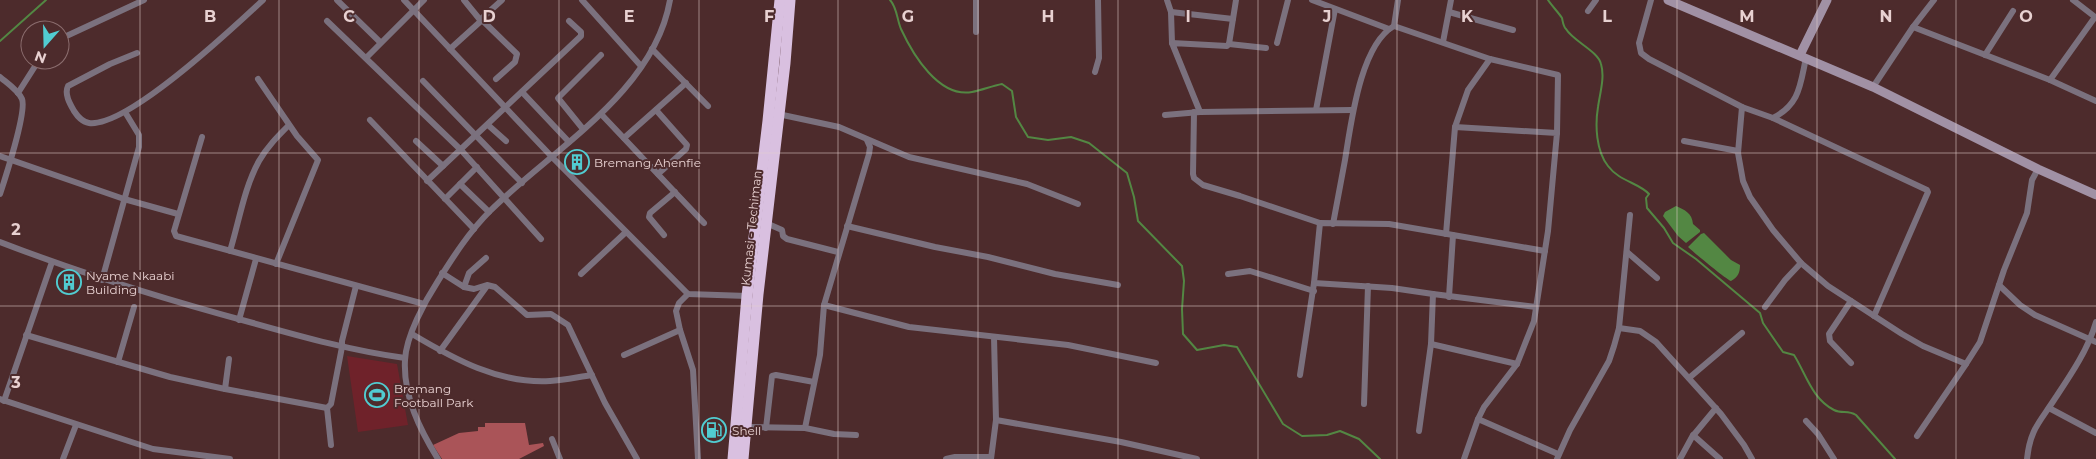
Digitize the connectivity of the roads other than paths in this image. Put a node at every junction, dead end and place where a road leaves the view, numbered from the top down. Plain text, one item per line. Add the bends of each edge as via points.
1 (144, 0) edge
2 (263, 0) edge
3 (336, 0) edge
4 (404, 0) edge
5 (424, 0) edge
6 (464, 0) edge
7 (502, 0) edge
8 (582, 0) edge
9 (670, 0) edge
10 (780, 0) edge
11 (790, 0) edge
12 (976, 0) edge
13 (1098, 0) edge
14 (1167, 0) edge
15 (1236, 0) edge
16 (1288, 0) edge
17 (1312, 0) edge
18 (1398, 0) edge
19 (1451, 0) edge
20 (1596, 0) edge
21 (1652, 0) edge
22 (1668, 0) edge
23 (1827, 0) edge
24 (1934, 0) edge
25 (2073, 0) edge
26 (1335, 9) junction
27 (414, 10) junction
28 (1588, 11) dead end
29 (2013, 11) dead end
30 (1171, 12) junction
31 (1449, 12) junction
32 (2096, 17) edge
33 (481, 19) junction
34 (1233, 19) junction
35 (327, 21) dead end
36 (568, 21) dead end
37 (1391, 27) junction
38 (1913, 27) junction
39 (1513, 30) dead end
40 (976, 32) dead end
41 (70, 34) edge
42 (380, 42) junction
43 (1443, 42) junction
44 (1172, 43) junction
45 (1277, 43) dead end
46 (1229, 44) junction
47 (1266, 48) dead end
48 (450, 49) junction
49 (652, 49) junction
50 (137, 53) dead end
51 (1985, 55) junction
52 (601, 56) dead end
53 (1803, 56) junction
54 (366, 58) junction
55 (1490, 58) junction
56 (641, 66) junction
57 (33, 70) edge
58 (1095, 72) dead end
59 (0, 77) edge
60 (258, 79) dead end
61 (496, 79) dead end
62 (2050, 80) junction
63 (423, 81) dead end
64 (686, 83) junction
65 (1873, 88) junction
66 (522, 92) junction
67 (18, 93) junction
68 (2096, 101) edge
69 (708, 106) dead end
70 (1742, 106) junction
71 (506, 108) junction
72 (656, 110) junction
73 (1316, 110) junction
74 (1352, 110) junction
75 (125, 112) junction
76 (1197, 112) junction
77 (601, 114) junction
78 (778, 114) junction
79 (1165, 115) dead end
80 (1773, 118) junction
81 (370, 120) dead end
82 (289, 125) junction
83 (488, 125) junction
84 (1454, 127) junction
85 (583, 129) junction
86 (1557, 133) junction
87 (202, 136) dead end
88 (476, 136) junction
89 (624, 138) junction
90 (867, 140) junction
91 (416, 141) dead end
92 (506, 141) dead end
93 (1684, 141) dead end
94 (569, 142) junction
95 (461, 150) junction
96 (1738, 151) junction
97 (0, 156) edge
98 (552, 157) junction
99 (11, 160) junction
100 (443, 166) junction
101 (477, 168) junction
102 (2038, 169) junction
103 (658, 174) junction
104 (427, 180) junction
105 (522, 183) junction
106 (460, 184) junction
107 (675, 192) junction
108 (0, 194) edge
109 (2096, 195) edge
110 (504, 197) junction
111 (124, 199) junction
112 (445, 199) junction
113 (1078, 204) dead end
114 (488, 212) junction
115 (178, 214) junction
116 (1630, 215) dead end
117 (704, 223) dead end
118 (766, 223) junction
119 (1320, 223) junction
120 (1333, 224) junction
121 (847, 226) junction
122 (474, 229) junction
123 (626, 232) junction
124 (664, 235) dead end
125 (1449, 235) junction
126 (541, 239) dead end
127 (0, 242) edge
128 (230, 251) junction
129 (1544, 251) junction
130 (838, 252) junction
131 (1627, 252) junction
132 (256, 258) junction
133 (486, 258) dead end
134 (52, 262) junction
135 (276, 264) junction
136 (1801, 264) junction
137 (442, 274) junction
138 (581, 274) dead end
139 (1228, 274) dead end
140 (1657, 278) dead end
141 (102, 280) junction
142 (1314, 283) junction
143 (488, 285) junction
144 (1118, 285) dead end
145 (1999, 285) junction
146 (356, 286) junction
147 (1368, 286) junction
148 (464, 287) junction
149 (1314, 292) junction
150 (688, 294) junction
151 (1433, 294) junction
152 (747, 296) junction
153 (1449, 297) junction
154 (1851, 301) junction
155 (424, 304) junction
156 (824, 305) junction
157 (134, 307) dead end
158 (1536, 307) junction
159 (1765, 307) dead end
160 (1874, 316) junction
161 (239, 320) junction
162 (2096, 322) edge
163 (1619, 328) junction
164 (680, 330) junction
165 (1742, 333) dead end
166 (412, 334) junction
167 (26, 335) junction
168 (994, 337) junction
169 (2093, 340) edge
170 (1431, 344) junction
171 (342, 347) junction
172 (440, 351) junction
173 (624, 355) dead end
174 (404, 358) junction
175 (229, 359) dead end
176 (118, 362) junction
177 (1156, 363) dead end
178 (1851, 363) dead end
179 (1517, 364) junction
180 (1966, 364) junction
181 (592, 375) junction
182 (1300, 376) dead end
183 (1689, 378) junction
184 (814, 382) junction
185 (225, 389) junction
186 (2, 400) edge
187 (1364, 404) dead end
188 (327, 408) junction
189 (1716, 408) junction
190 (2049, 408) junction
191 (1478, 419) junction
192 (996, 420) junction
193 (1806, 421) dead end
194 (76, 425) junction
195 (745, 427) junction
196 (766, 428) junction
197 (805, 428) junction
198 (1419, 430) dead end
199 (2096, 434) edge
200 (856, 435) dead end
201 (1693, 435) junction
202 (1917, 436) dead end
203 (552, 439) dead end
204 (331, 445) dead end
205 (186, 457) edge
206 (1558, 457) edge
207 (991, 458) edge
208 (64, 459) edge
209 (230, 459) edge
210 (438, 459) edge
211 (560, 459) edge
212 (637, 459) edge
213 (698, 459) edge
214 (733, 459) edge
215 (743, 459) edge
216 (946, 459) edge
217 (1197, 459) edge
218 (1464, 459) edge
219 (1680, 459) edge
220 (1720, 459) edge
221 (1752, 459) edge
222 (1834, 459) edge
223 (2027, 459) edge

1 - 41 street
2 - 75 street via 194,62
3 - 42 street
4 - 27 street
5 - 27 street
6 - 33 street
7 - 33 street
8 - 56 street
9 - 49 street
10 - 152 highway
11 - 78 highway, Kumasi - Techiman
12 - 40 street
13 - 58 street via 1099,58
14 - 30 street
15 - 34 street
16 - 45 street
17 - 26 street
18 - 37 street
19 - 31 street
20 - 28 street
21 - 70 street via 1639,43 1641,53
22 - 53 street
23 - 53 street
24 - 38 street
25 - 32 street
26 - 37 street
26 - 73 street
27 - 42 street
27 - 48 street
29 - 51 street
30 - 34 street
30 - 44 street
31 - 39 street
31 - 43 street
32 - 62 street
33 - 48 street
33 - 61 street via 517,54 517,59
34 - 46 street
35 - 54 street
36 - 66 street via 581,32 581,36
37 - 43 street
37 - 74 street via 1379,40 1367,63
38 - 51 street
38 - 65 street
42 - 54 street
43 - 55 street
44 - 46 street
44 - 76 street
46 - 47 street
48 - 71 street
49 - 56 street
49 - 64 street
50 - 75 street via 73,82 66,90 77,115 87,122
51 - 62 street
52 - 85 street via 558,98
53 - 65 street
53 - 80 street via 1795,100 1789,109
54 - 95 street
55 - 84 street via 1468,90
55 - 86 street via 1558,75
56 - 77 street
57 - 67 street
59 - 67 street
60 - 82 street
62 - 68 street
63 - 88 street
64 - 69 street
64 - 72 street
65 - 102 street
66 - 71 street
66 - 94 street
67 - 99 street via 23,105
70 - 80 street
70 - 96 street
71 - 83 street
71 - 98 street
72 - 89 street
72 - 103 street via 687,145
73 - 74 street
73 - 76 street
74 - 120 street
75 - 111 street via 139,135 139,141
76 - 79 street
76 - 119 street via 1194,174 1197,181
77 - 85 street
77 - 89 street
78 - 90 street via 839,127
78 - 118 highway, Kumasi - Techiman
80 - 160 street via 1927,190
81 - 104 street
82 - 128 street via 259,162
82 - 135 street via 318,160
83 - 88 street
83 - 92 street
84 - 86 street
84 - 125 street
85 - 94 street
86 - 129 street
87 - 115 street
88 - 95 street
88 - 105 street
89 - 103 street
90 - 113 street via 909,158 1027,184
90 - 121 street via 869,154
91 - 100 street
93 - 96 street
94 - 98 street
95 - 100 street
95 - 101 street
96 - 136 street via 1739,168 1750,197
97 - 99 street
98 - 105 street
98 - 123 street
99 - 108 street
99 - 111 street
100 - 104 street
101 - 106 street
101 - 110 street
102 - 109 street
102 - 145 street via 2032,180 2027,213
103 - 107 street
104 - 112 street
105 - 110 street
106 - 112 street
106 - 114 street
107 - 117 street
107 - 124 street via 650,213 649,217
110 - 114 street
110 - 126 street
111 - 115 street
111 - 141 street
112 - 122 street
114 - 122 street
115 - 128 street via 176,236
116 - 131 street
118 - 130 street via 782,230 787,239
118 - 195 highway, Kumasi - Techiman
119 - 120 street
119 - 142 street
120 - 125 street via 1389,224
121 - 130 street
121 - 144 street via 1055,274
122 - 137 street
123 - 138 street
123 - 150 street
125 - 129 street
125 - 153 street
127 - 134 street
128 - 132 street
129 - 158 street
130 - 156 street
131 - 140 street
131 - 163 street
132 - 135 street
132 - 161 street
133 - 148 street via 469,273
134 - 141 street
134 - 167 street
135 - 146 street
136 - 154 street
136 - 159 street via 1784,280
137 - 148 street
137 - 155 street
139 - 149 street via 1250,271
141 - 161 street
142 - 147 street
142 - 149 street
143 - 148 street via 474,289
143 - 172 street
143 - 181 street via 495,287 527,316 551,314 564,320 573,332
145 - 169 street via 2035,315
145 - 180 street via 1980,342
146 - 155 street
146 - 171 street
147 - 151 street
147 - 187 street
149 - 182 street
150 - 152 street
150 - 164 street via 676,311
151 - 153 street
151 - 170 street
152 - 214 highway
153 - 158 street
154 - 160 street
154 - 178 street via 1828,334 1830,341
155 - 166 street
156 - 168 street via 909,327
156 - 184 street
157 - 176 street
158 - 179 street via 1531,331
160 - 180 street via 1923,346
161 - 171 street
162 - 169 street
163 - 183 street via 1646,334
163 - 206 street via 1609,361
164 - 173 street
164 - 213 street via 694,370
165 - 183 street
166 - 172 street
166 - 174 street
167 - 176 street
167 - 186 street
168 - 177 street via 1068,345
168 - 192 street
169 - 190 street
170 - 179 street
170 - 198 street
171 - 174 street
171 - 188 street via 331,404
172 - 181 street via 496,376 521,380 549,381
174 - 210 street via 414,413
175 - 185 street
176 - 185 street
179 - 191 street
180 - 202 street
181 - 212 street
183 - 189 street
184 - 196 street via 772,376
184 - 197 street
185 - 188 street
186 - 194 street
188 - 204 street
189 - 201 street
189 - 221 street
190 - 199 street
190 - 223 street via 2032,434
191 - 206 street
191 - 218 street
192 - 207 street
192 - 217 street via 1103,438
193 - 222 street
194 - 205 street
194 - 208 street
195 - 196 street
195 - 215 highway, Kumasi - Techiman
196 - 197 street
197 - 200 street
201 - 219 street
201 - 220 street
203 - 211 street
205 - 209 street
207 - 216 street

